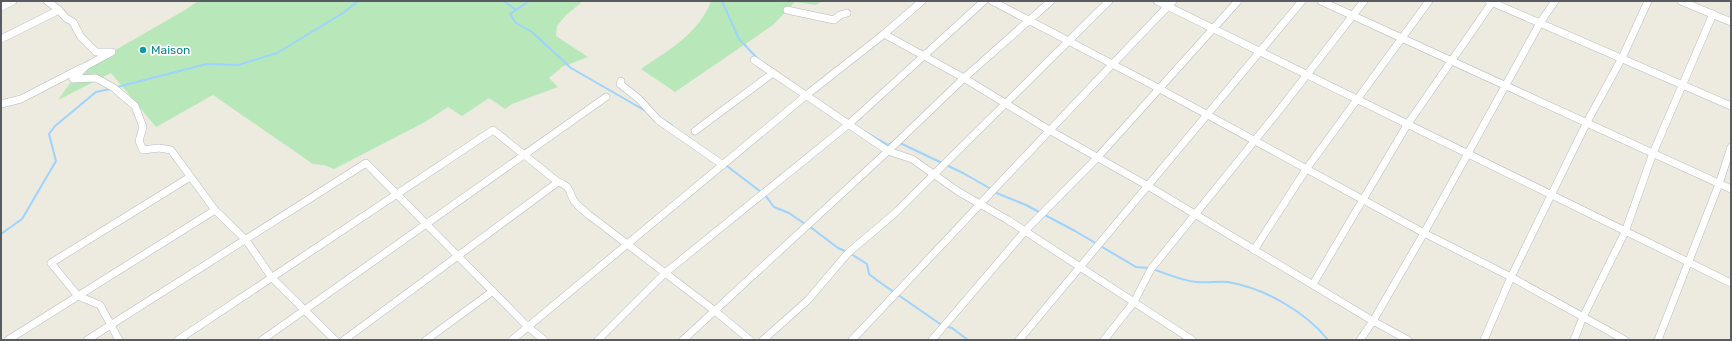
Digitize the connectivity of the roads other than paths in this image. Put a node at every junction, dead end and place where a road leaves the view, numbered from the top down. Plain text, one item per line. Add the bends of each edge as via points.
1 (13, 1) edge
2 (46, 1) edge
3 (922, 1) edge
4 (984, 1) edge
5 (992, 1) edge
6 (1051, 1) edge
7 (1109, 1) edge
8 (1157, 1) edge
9 (1173, 1) edge
10 (1238, 1) edge
11 (1302, 1) edge
12 (1321, 1) edge
13 (1364, 1) edge
14 (1429, 1) edge
15 (1492, 1) edge
16 (1555, 1) edge
17 (1648, 1) edge
18 (1681, 1) edge
19 (1167, 6) junction
20 (1, 7) edge
21 (59, 10) junction
22 (787, 10) dead end
23 (847, 13) dead end
24 (1713, 14) junction
25 (1353, 15) junction
26 (1030, 20) junction
27 (1731, 22) edge
28 (1540, 23) junction
29 (1213, 29) junction
30 (884, 34) junction
31 (1402, 38) junction
32 (1, 39) edge
33 (1068, 41) junction
34 (1261, 51) junction
35 (924, 57) junction
36 (1622, 58) junction
37 (754, 60) dead end
38 (1452, 61) junction
39 (1113, 65) junction
40 (86, 66) junction
41 (773, 73) junction
42 (1306, 74) junction
43 (964, 78) junction
44 (621, 81) dead end
45 (1505, 85) junction
46 (1683, 85) junction
47 (1160, 89) junction
48 (807, 95) junction
49 (606, 97) dead end
50 (1356, 100) junction
51 (1006, 102) junction
52 (1, 104) edge
53 (1731, 106) edge
54 (1208, 115) junction
55 (1587, 122) junction
56 (849, 124) junction
57 (1407, 125) junction
58 (1049, 130) junction
59 (695, 131) dead end
60 (1253, 141) junction
61 (1731, 147) edge
62 (888, 151) junction
63 (1653, 153) junction
64 (1467, 154) junction
65 (524, 156) junction
66 (1097, 158) junction
67 (723, 165) junction
68 (1307, 168) junction
69 (934, 173) junction
70 (190, 178) junction
71 (558, 182) junction
72 (1719, 184) junction
73 (1148, 186) junction
74 (1731, 189) edge
75 (396, 194) junction
76 (1551, 195) junction
77 (1364, 200) junction
78 (981, 204) junction
79 (215, 210) junction
80 (1194, 214) junction
81 (426, 224) junction
82 (1025, 231) junction
83 (1625, 232) junction
84 (1424, 233) junction
85 (246, 240) junction
86 (628, 244) junction
87 (1254, 250) junction
88 (458, 257) junction
89 (1688, 262) junction
90 (1080, 267) junction
91 (665, 273) junction
92 (1511, 276) junction
93 (272, 278) junction
94 (1731, 283) edge
95 (1313, 284) junction
96 (493, 291) junction
97 (78, 296) junction
98 (1134, 302) junction
99 (305, 309) junction
100 (715, 311) junction
101 (1583, 317) junction
102 (1373, 321) junction
103 (111, 324) junction
104 (528, 327) junction
105 (8, 340) edge
106 (87, 340) edge
107 (119, 340) edge
108 (178, 340) edge
109 (262, 340) edge
110 (335, 340) edge
111 (344, 340) edge
112 (426, 340) edge
113 (512, 340) edge
114 (544, 340) edge
115 (598, 340) edge
116 (683, 340) edge
117 (750, 340) edge
118 (763, 340) edge
119 (852, 340) edge
120 (932, 340) edge
121 (1019, 340) edge
122 (1104, 340) edge
123 (1192, 340) edge
124 (1360, 340) edge
125 (1408, 340) edge
126 (1484, 340) edge
127 (1574, 340) edge
128 (1625, 340) edge
129 (1658, 340) edge

1 - 20 street
2 - 21 street
3 - 30 street
4 - 35 street
5 - 26 street
6 - 26 street
7 - 33 street
8 - 19 street
9 - 19 street
10 - 29 street
11 - 34 street
12 - 25 street
13 - 25 street
14 - 31 street
15 - 28 street
15 - 38 street
16 - 28 street
17 - 36 street
18 - 24 street
19 - 29 street
19 - 39 street
21 - 32 street
21 - 40 street via 73,22 96,52 112,52
22 - 23 street via 834,20 840,14
24 - 27 street
24 - 46 street
25 - 31 street
25 - 42 street
26 - 33 street
26 - 43 street
28 - 36 street
28 - 45 street
29 - 34 street
29 - 47 street
30 - 35 street
30 - 48 street
31 - 38 street
31 - 50 street
33 - 39 street
33 - 51 street
34 - 42 street
34 - 54 street
35 - 43 street
35 - 56 street
36 - 46 street
36 - 55 street
37 - 41 street
38 - 45 street
38 - 57 street
39 - 47 street
39 - 58 street
40 - 52 street via 21,99
40 - 70 street via 73,79 96,78 121,94 135,106 143,127 139,141 143,150 171,150
41 - 48 street
41 - 59 street
42 - 50 street
42 - 60 street
43 - 51 street
43 - 62 street
44 - 67 street via 620,84 658,120
45 - 55 street
45 - 64 street
46 - 53 street
46 - 63 street
47 - 54 street
47 - 66 street
48 - 56 street
48 - 67 street
49 - 65 street
50 - 57 street
50 - 68 street
51 - 58 street
51 - 69 street
54 - 60 street
54 - 73 street
55 - 63 street
55 - 76 street
56 - 62 street
56 - 91 street
57 - 64 street
57 - 77 street
58 - 66 street
58 - 78 street
60 - 68 street
60 - 80 street
61 - 72 street
62 - 69 street via 912,159
62 - 100 street
63 - 72 street
63 - 83 street
64 - 76 street
64 - 84 street
65 - 71 street
65 - 75 street via 493,130
65 - 81 street
66 - 73 street
66 - 82 street
67 - 86 street
68 - 77 street
68 - 87 street
69 - 78 street via 959,192
69 - 118 street via 894,214 848,253 808,300
70 - 79 street
70 - 97 street via 52,263
71 - 86 street via 570,189 574,201 589,215
71 - 88 street
72 - 74 street
72 - 89 street
73 - 80 street
73 - 90 street
75 - 81 street
75 - 85 street via 366,163
75 - 93 street
76 - 83 street
76 - 92 street
77 - 84 street
77 - 95 street
78 - 82 street
78 - 119 street
79 - 85 street
79 - 97 street
80 - 87 street
80 - 98 street via 1151,269
81 - 88 street
81 - 99 street
82 - 90 street
82 - 120 street
83 - 89 street
83 - 101 street
84 - 92 street
84 - 102 street
85 - 93 street
85 - 103 street
86 - 91 street
86 - 104 street
87 - 95 street
88 - 96 street
88 - 111 street
89 - 94 street
89 - 129 street
90 - 98 street
90 - 121 street
91 - 100 street
91 - 115 street
92 - 101 street
92 - 126 street
93 - 99 street
93 - 108 street
95 - 102 street
96 - 104 street
96 - 112 street
97 - 103 street via 100,305
97 - 105 street
98 - 122 street
98 - 123 street
99 - 109 street
99 - 110 street
100 - 116 street
100 - 117 street
101 - 127 street
101 - 128 street
102 - 124 street
102 - 125 street
103 - 106 street
103 - 107 street
104 - 113 street
104 - 114 street

